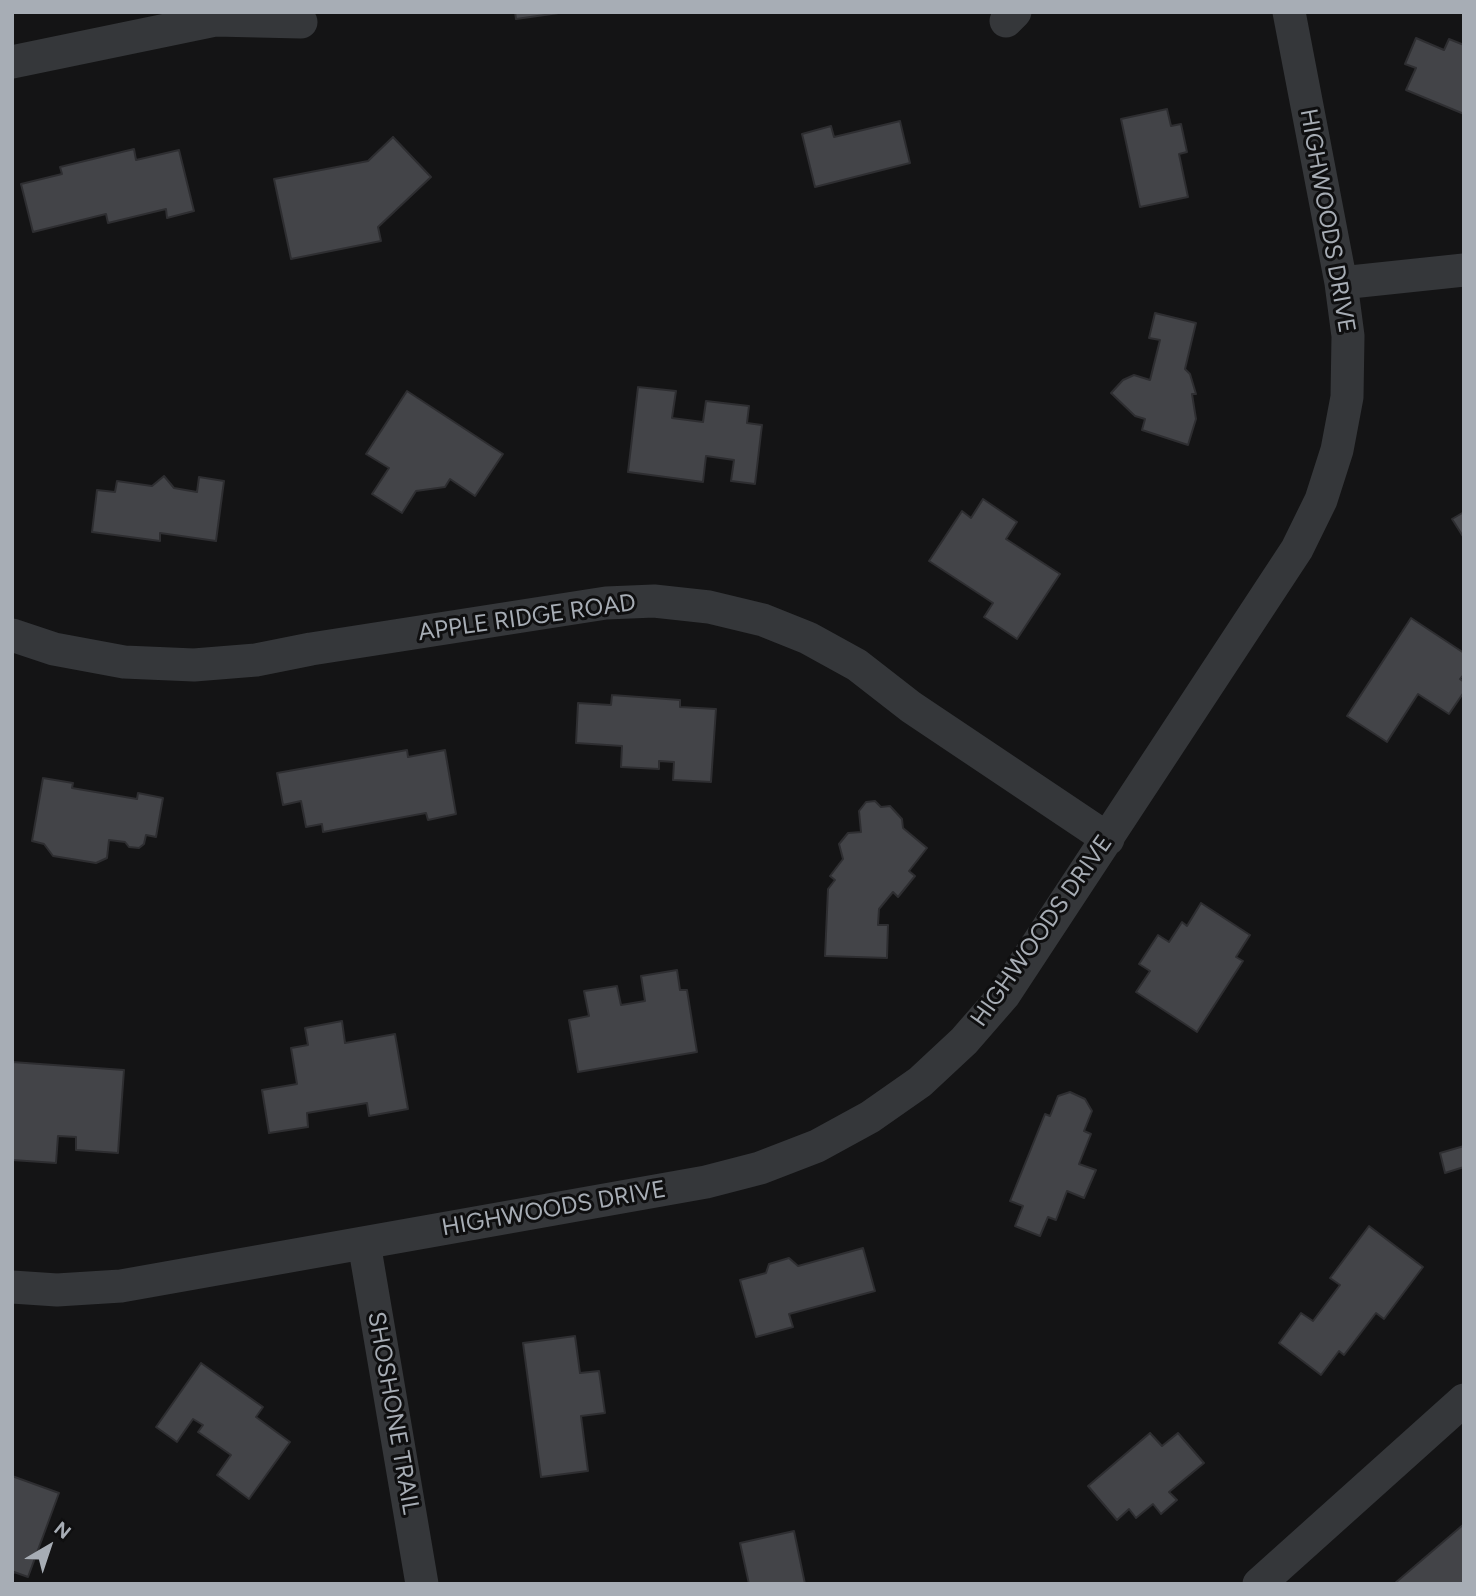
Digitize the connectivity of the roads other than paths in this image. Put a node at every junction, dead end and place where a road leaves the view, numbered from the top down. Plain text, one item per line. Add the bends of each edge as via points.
1 (1289, 12) edge
2 (301, 22) dead end
3 (12, 62) edge
4 (1464, 270) edge
5 (1341, 283) junction
6 (12, 635) edge
7 (1108, 839) junction
8 (364, 1243) junction
9 (12, 1287) edge
10 (1464, 1400) edge
11 (422, 1584) edge
12 (1259, 1584) edge

1 - 5 street, HIGHWOODS DRIVE
2 - 3 street via 215,20
4 - 5 street
5 - 7 street, HIGHWOODS DRIVE via 1348,336 1347,397 1321,500 1297,549
6 - 7 street, APPLE RIDGE ROAD via 54,649 124,662 194,665 256,660 606,603 654,601 709,607 797,634 857,665 911,707
7 - 8 street, HIGHWOODS DRIVE via 1004,995 964,1041 920,1082 849,1129 760,1168 706,1182
8 - 9 street, HIGHWOODS DRIVE via 121,1286
8 - 11 street, SHOSHONE TRAIL
10 - 12 street

